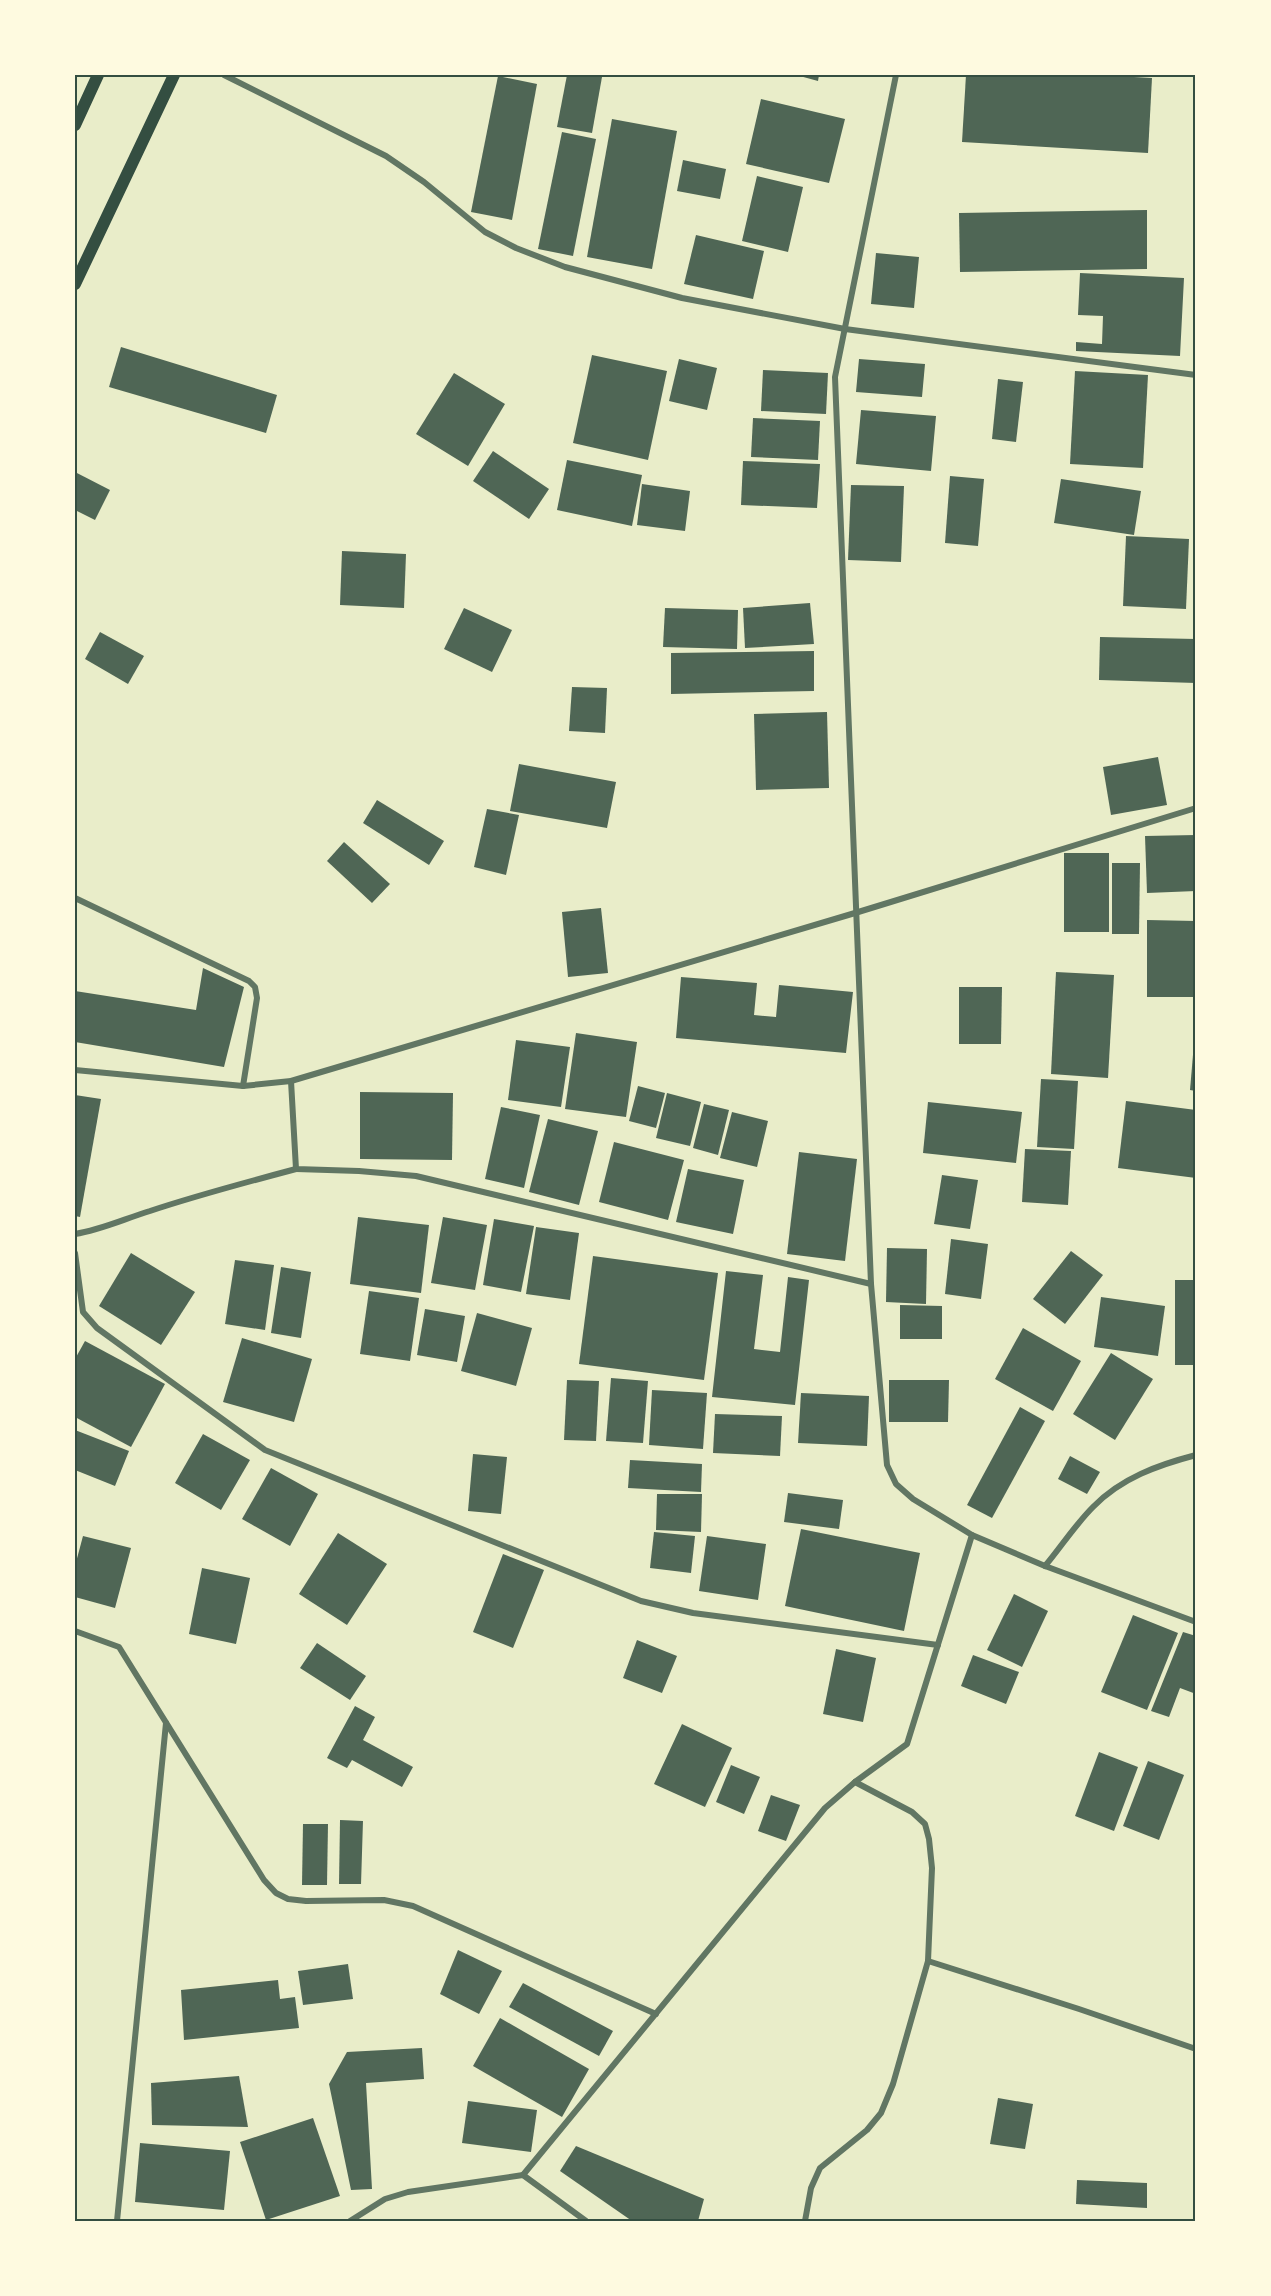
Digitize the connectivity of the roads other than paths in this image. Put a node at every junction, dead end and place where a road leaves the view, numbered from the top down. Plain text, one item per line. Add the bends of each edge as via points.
1 (98, 75) edge
2 (174, 75) edge
3 (224, 75) edge
4 (896, 75) edge
5 (75, 125) edge
6 (75, 284) edge
7 (845, 329) junction
8 (1196, 375) edge
9 (1196, 808) edge
10 (75, 898) edge
11 (855, 913) junction
12 (75, 1070) edge
13 (291, 1081) junction
14 (243, 1086) junction
15 (296, 1169) junction
16 (75, 1234) edge
17 (75, 1253) edge
18 (871, 1284) junction
19 (1196, 1455) edge
20 (972, 1535) junction
21 (1045, 1566) junction
22 (1196, 1622) edge
23 (75, 1630) edge
24 (938, 1645) junction
25 (166, 1722) junction
26 (855, 1782) junction
27 (928, 1961) junction
28 (656, 2014) junction
29 (1196, 2049) edge
30 (523, 2175) junction
31 (117, 2221) edge
32 (350, 2221) edge
33 (586, 2221) edge
34 (805, 2221) edge

1 - 5 main road
2 - 6 main road
3 - 7 street via 386,156 485,232 516,248 565,267 682,297
4 - 7 street
7 - 8 street
7 - 11 street via 835,377
9 - 11 street
10 - 14 street via 255,987
11 - 13 street
11 - 18 street
12 - 14 street
13 - 14 street
13 - 15 street
15 - 16 street
15 - 18 street via 416,1176
17 - 24 street via 83,1312 97,1328 265,1450 642,1601 693,1613
18 - 20 street via 887,1465 896,1484 913,1499
19 - 21 street via 1162,1464 1124,1482 1093,1507
20 - 21 street
20 - 24 street
21 - 22 street
23 - 25 street via 119,1647
24 - 26 street via 908,1744
25 - 28 street via 264,1880 276,1893 306,1901 384,1900 413,1906
25 - 31 street
26 - 27 street via 912,1812 925,1824 933,1868
26 - 28 street via 825,1808
27 - 29 street
27 - 34 street via 881,2113 867,2130 820,2168 811,2188
28 - 30 street
30 - 32 street via 408,2192 385,2199
30 - 33 street

